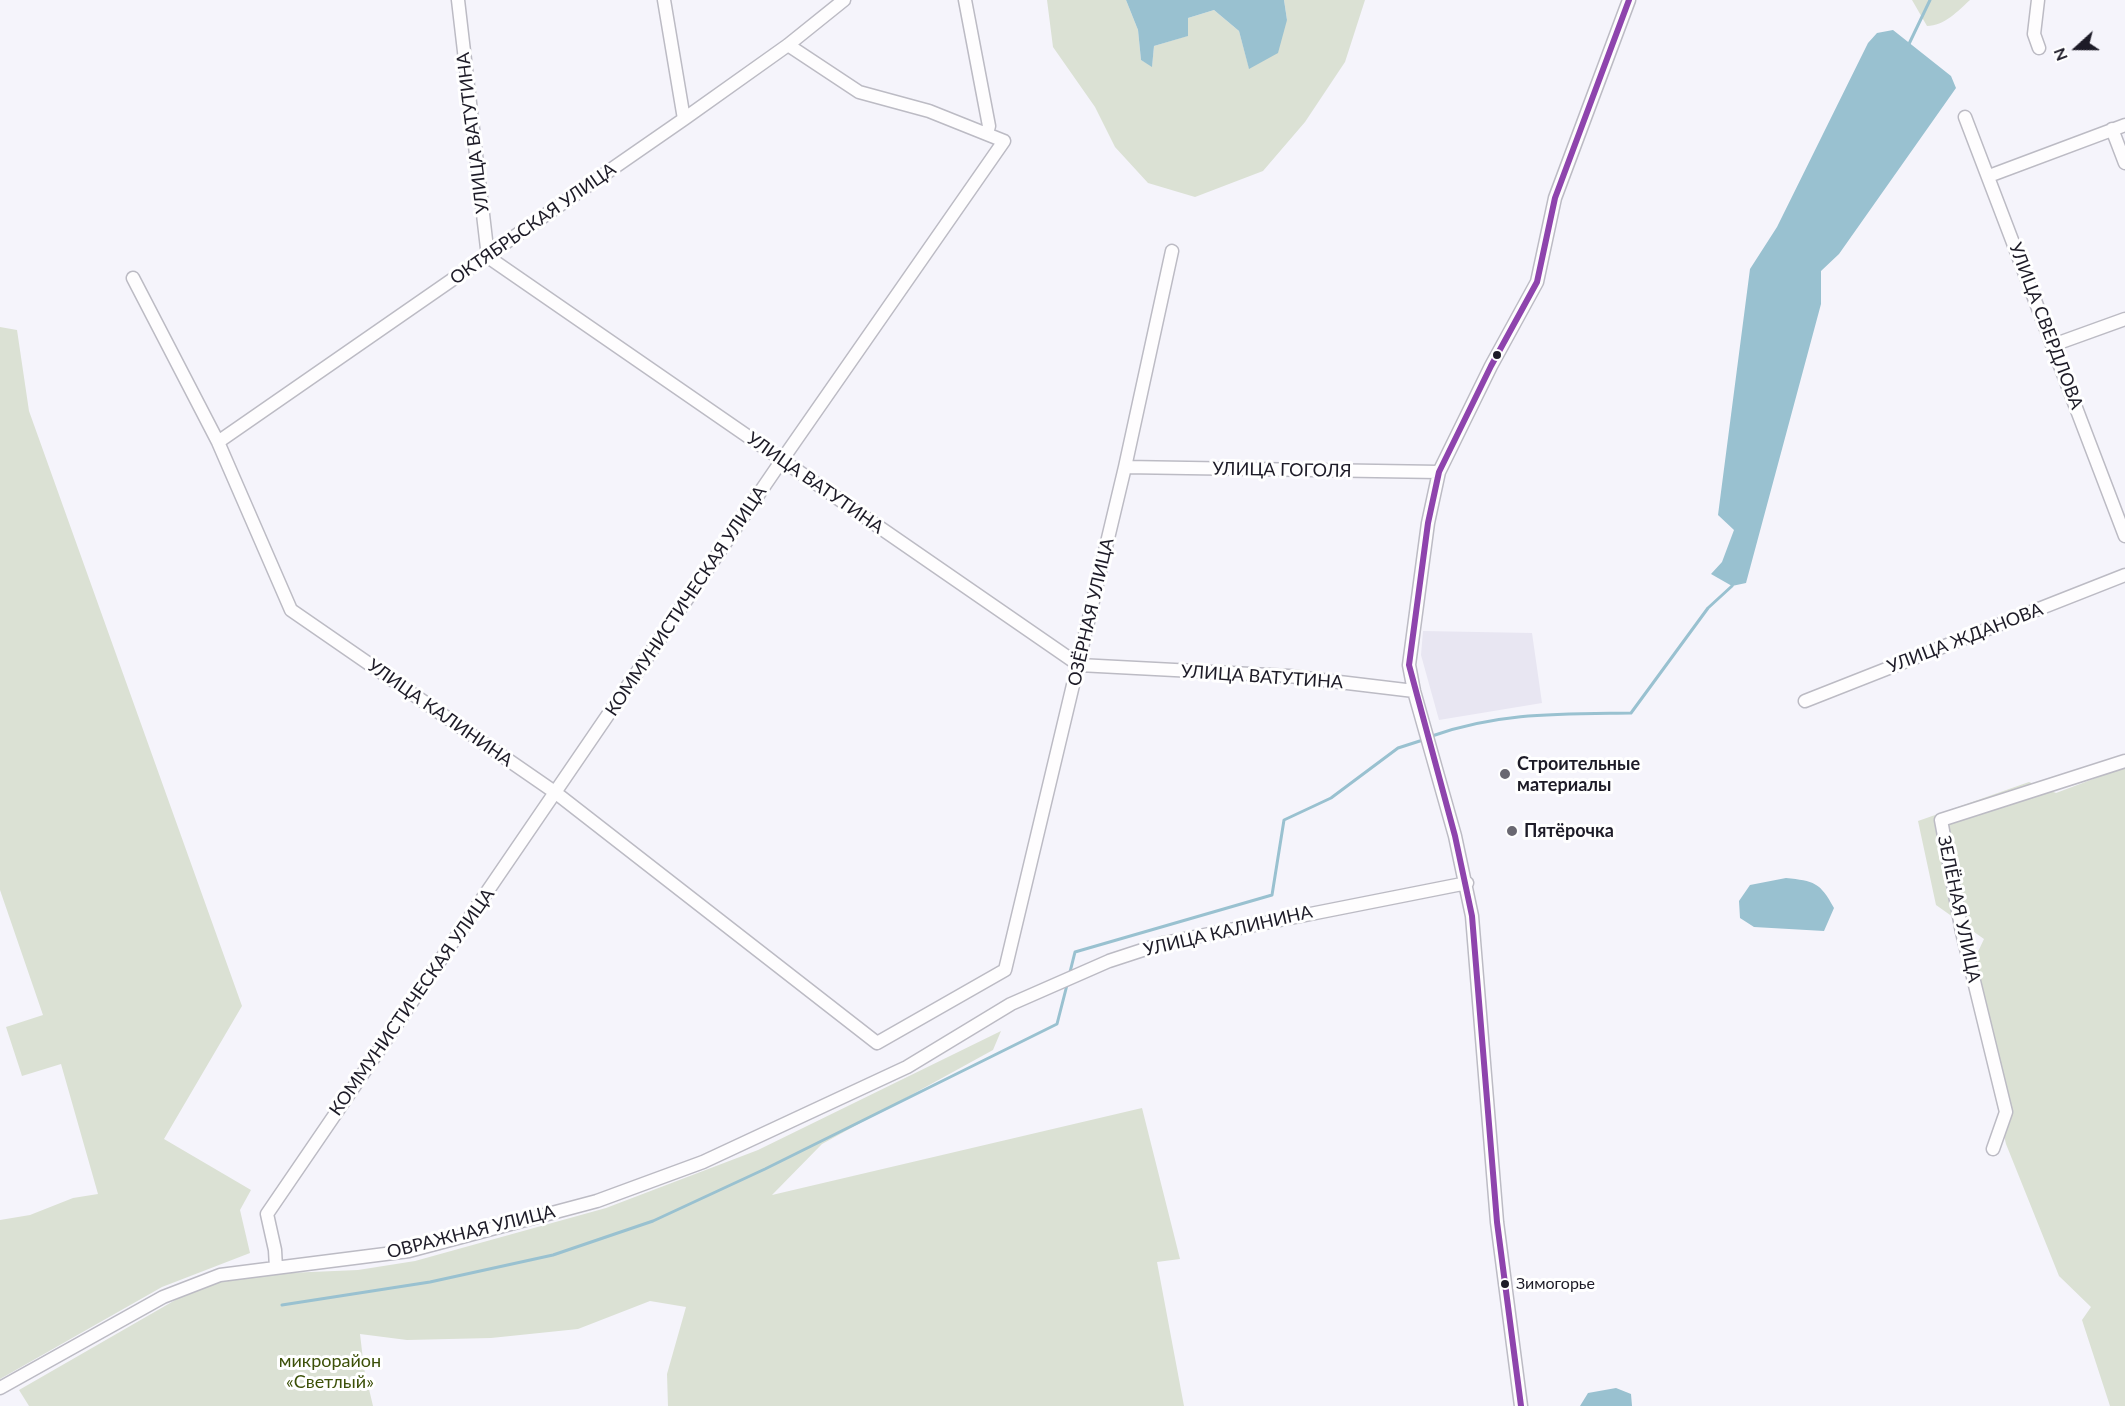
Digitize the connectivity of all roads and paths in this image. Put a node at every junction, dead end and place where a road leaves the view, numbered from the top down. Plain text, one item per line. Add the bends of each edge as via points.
1 (458, 0) edge
2 (664, 0) edge
3 (844, 0) edge
4 (965, 0) edge
5 (1629, 0) edge
6 (2038, 0) edge
7 (788, 45) junction
8 (2040, 48) dead end
9 (1965, 117) dead end
10 (684, 119) junction
11 (2125, 124) edge
12 (2112, 129) junction
13 (987, 133) junction
14 (2125, 163) edge
15 (1989, 176) junction
16 (1172, 251) dead end
17 (488, 257) junction
18 (133, 278) dead end
19 (2125, 319) edge
20 (2053, 345) junction
21 (218, 442) junction
22 (782, 460) junction
23 (1125, 467) junction
24 (1439, 472) junction
25 (2125, 536) edge
26 (2125, 575) edge
27 (1079, 665) junction
28 (1414, 691) junction
29 (1805, 701) dead end
30 (2125, 761) edge
31 (556, 793) junction
32 (1467, 884) junction
33 (877, 1043) joint
34 (907, 1066) joint
35 (1993, 1149) dead end
36 (276, 1268) junction
37 (0, 1388) edge
38 (1521, 1406) edge

1 - 17 street, УЛИЦА ВАТУТИНА
2 - 10 street
3 - 7 street, ОКТЯБРЬСКАЯ УЛИЦА
4 - 13 street via 989,126
5 - 24 street via 1555,198 1537,282
6 - 8 street via 2034,34
7 - 10 street, ОКТЯБРЬСКАЯ УЛИЦА
7 - 13 street via 859,92 929,111
9 - 15 street, УЛИЦА СВЕРДЛОВА
10 - 17 street, ОКТЯБРЬСКАЯ УЛИЦА
11 - 12 street
12 - 14 street
12 - 15 street
13 - 22 street, КОММУНИСТИЧЕСКАЯ УЛИЦА via 1004,141
15 - 20 street, УЛИЦА СВЕРДЛОВА
16 - 23 street, ОЗЁРНАЯ УЛИЦА
17 - 21 street, ОКТЯБРЬСКАЯ УЛИЦА
17 - 22 street, УЛИЦА ВАТУТИНА
18 - 21 street, УЛИЦА КАЛИНИНА
19 - 20 street
20 - 25 street, УЛИЦА СВЕРДЛОВА
21 - 31 street, УЛИЦА КАЛИНИНА via 291,610
22 - 27 street, УЛИЦА ВАТУТИНА
22 - 31 street, КОММУНИСТИЧЕСКАЯ УЛИЦА
23 - 24 street, УЛИЦА ГОГОЛЯ
23 - 27 street, ОЗЁРНАЯ УЛИЦА
24 - 28 street via 1428,523 1409,665
26 - 29 street, УЛИЦА ЖДАНОВА
27 - 28 street, УЛИЦА ВАТУТИНА via 1289,676
27 - 33 street, ОЗЁРНАЯ УЛИЦА via 1005,970
28 - 32 street
30 - 35 street, ЗЕЛЁНАЯ УЛИЦА via 1941,820 1962,932 2006,1112
31 - 33 street, УЛИЦА КАЛИНИНА
31 - 36 street, КОММУНИСТИЧЕСКАЯ УЛИЦА via 267,1214
32 - 34 street, УЛИЦА КАЛИНИНА via 1164,943 1011,1004
32 - 38 street via 1476,949 1497,1222
34 - 36 street, ОВРАЖНАЯ УЛИЦА via 703,1162 597,1201 409,1251
36 - 37 street, ОВРАЖНАЯ УЛИЦА via 220,1275 163,1297

